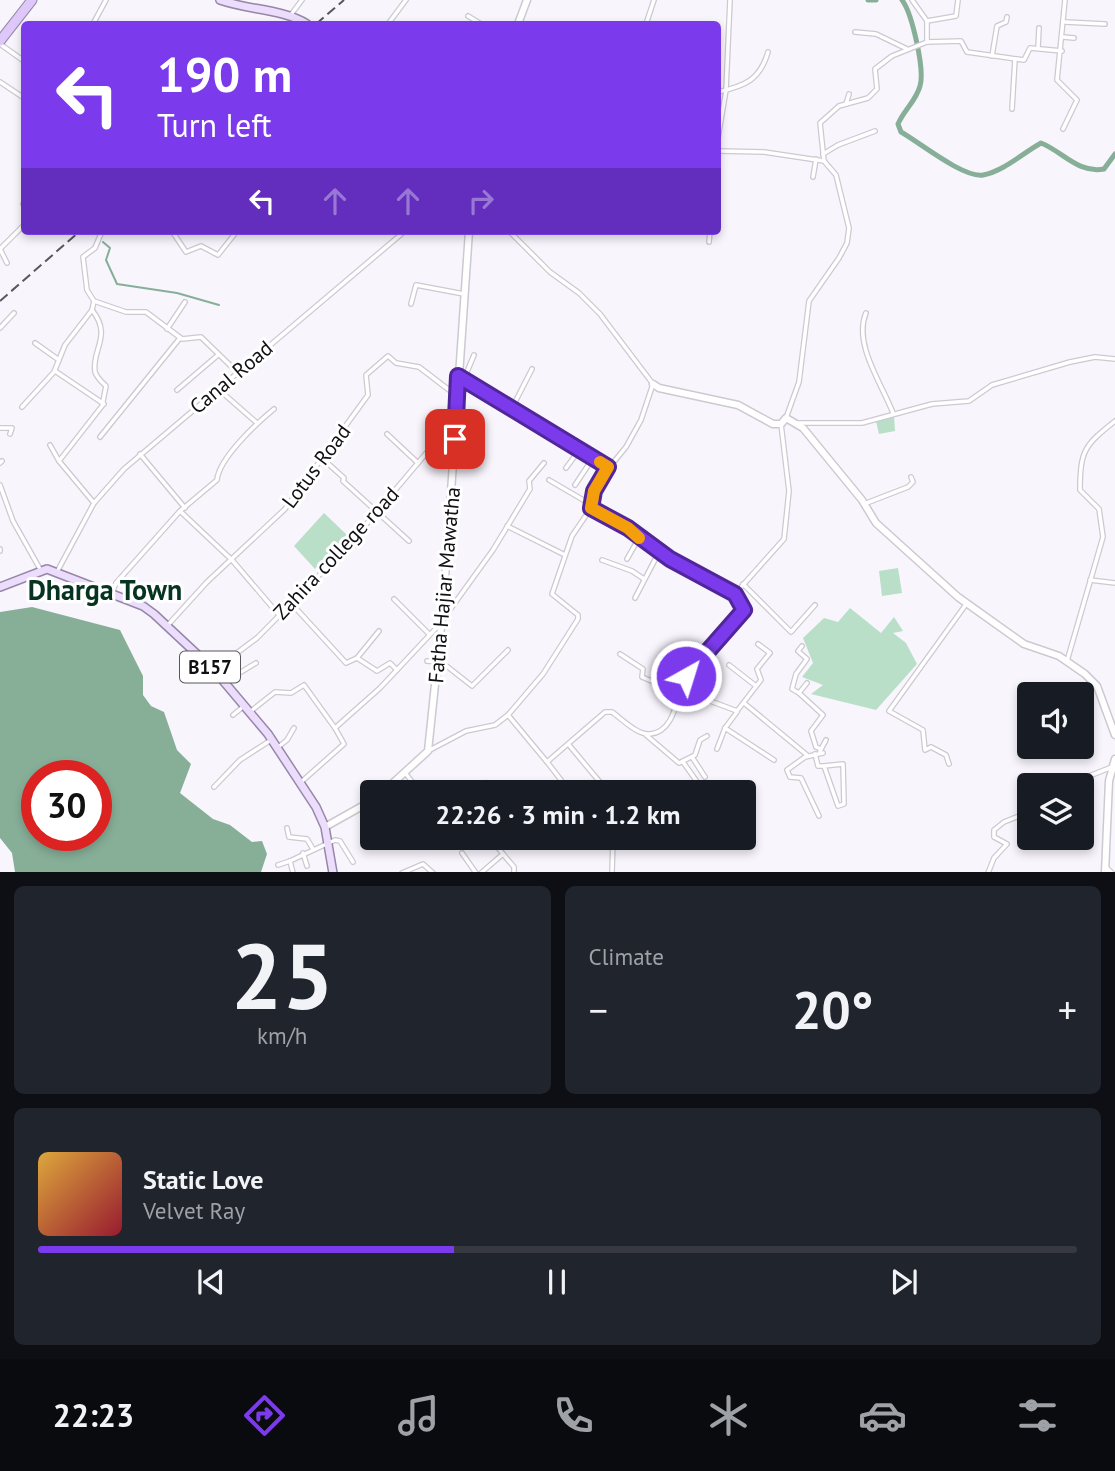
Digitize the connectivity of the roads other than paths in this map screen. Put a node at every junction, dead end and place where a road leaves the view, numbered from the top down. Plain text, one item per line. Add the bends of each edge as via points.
1 (32, 0) edge
2 (106, 0) edge
3 (220, 0) edge
4 (302, 0) edge
5 (406, 0) edge
6 (527, 0) edge
7 (654, 0) edge
8 (730, 0) edge
9 (912, 0) edge
10 (920, 0) edge
11 (958, 0) edge
12 (1065, 0) edge
13 (916, 6) junction
14 (290, 16) junction
15 (468, 16) dead end
16 (1007, 17) dead end
17 (95, 21) edge
18 (301, 21) edge
19 (390, 21) edge
20 (476, 21) edge
21 (519, 21) edge
22 (647, 21) edge
23 (927, 21) junction
24 (1064, 22) junction
25 (1105, 24) dead end
26 (1039, 28) dead end
27 (855, 32) dead end
28 (1063, 37) junction
29 (1074, 38) dead end
30 (0, 42) edge
31 (925, 42) junction
32 (907, 48) junction
33 (1038, 48) junction
34 (1062, 51) junction
35 (768, 52) dead end
36 (992, 55) junction
37 (21, 59) edge
38 (1015, 59) junction
39 (0, 82) edge
40 (726, 90) junction
41 (721, 91) edge
42 (849, 94) dead end
43 (21, 96) edge
44 (846, 104) junction
45 (1012, 108) dead end
46 (721, 120) edge
47 (1063, 129) dead end
48 (875, 131) dead end
49 (721, 151) edge
50 (824, 154) junction
51 (816, 159) junction
52 (824, 161) junction
53 (813, 177) dead end
54 (21, 228) edge
55 (100, 235) edge
56 (175, 235) edge
57 (234, 235) edge
58 (400, 235) edge
59 (469, 235) edge
60 (513, 235) edge
61 (710, 235) edge
62 (709, 242) dead end
63 (0, 249) edge
64 (7, 263) dead end
65 (464, 294) junction
66 (94, 301) junction
67 (185, 302) dead end
68 (411, 304) dead end
69 (92, 310) junction
70 (14, 313) dead end
71 (866, 313) dead end
72 (0, 328) edge
73 (167, 329) junction
74 (180, 338) junction
75 (35, 343) dead end
76 (219, 355) junction
77 (474, 355) dead end
78 (1115, 359) edge
79 (59, 360) junction
80 (532, 369) dead end
81 (55, 371) junction
82 (237, 372) junction
83 (461, 378) junction
84 (653, 384) junction
85 (217, 388) junction
86 (177, 390) dead end
87 (457, 396) junction
88 (104, 404) junction
89 (22, 407) dead end
90 (274, 409) dead end
91 (512, 410) junction
92 (893, 414) junction
93 (783, 421) junction
94 (1115, 421) edge
95 (796, 422) junction
96 (257, 423) junction
97 (0, 428) edge
98 (10, 434) dead end
99 (387, 434) dead end
100 (100, 438) dead end
101 (455, 439) junction
102 (50, 445) dead end
103 (580, 449) junction
104 (140, 454) junction
105 (593, 458) junction
106 (323, 459) junction
107 (59, 461) junction
108 (418, 463) junction
109 (544, 463) dead end
110 (608, 467) junction
111 (566, 468) dead end
112 (911, 477) dead end
113 (549, 481) dead end
114 (0, 485) edge
115 (575, 485) dead end
116 (94, 503) junction
117 (864, 504) junction
118 (591, 506) junction
119 (182, 509) junction
120 (378, 513) junction
121 (507, 526) junction
122 (639, 538) junction
123 (409, 541) dead end
124 (659, 552) junction
125 (565, 555) junction
126 (627, 559) dead end
127 (232, 560) junction
128 (603, 560) dead end
129 (40, 569) junction
130 (58, 570) junction
131 (644, 579) junction
132 (1090, 580) junction
133 (1115, 583) edge
134 (744, 584) junction
135 (0, 587) edge
136 (112, 593) junction
137 (735, 594) junction
138 (635, 598) dead end
139 (394, 599) dead end
140 (291, 603) junction
141 (967, 603) junction
142 (815, 605) dead end
143 (279, 615) junction
144 (442, 622) junction
145 (167, 626) junction
146 (379, 631) dead end
147 (429, 634) junction
148 (758, 644) dead end
149 (802, 646) dead end
150 (508, 650) dead end
151 (620, 654) dead end
152 (357, 658) junction
153 (427, 661) dead end
154 (439, 661) junction
155 (1067, 661) junction
156 (256, 663) dead end
157 (729, 665) dead end
158 (214, 670) junction
159 (397, 670) junction
160 (224, 682) junction
161 (807, 683) dead end
162 (757, 686) junction
163 (681, 692) junction
164 (799, 693) junction
165 (744, 703) junction
166 (244, 706) junction
167 (737, 711) junction
168 (250, 713) junction
169 (233, 715) dead end
170 (509, 716) junction
171 (294, 728) dead end
172 (335, 728) junction
173 (724, 728) junction
174 (645, 733) junction
175 (1115, 734) edge
176 (707, 736) dead end
177 (272, 739) junction
178 (825, 740) dead end
179 (569, 745) junction
180 (277, 748) junction
181 (717, 749) dead end
182 (428, 751) junction
183 (819, 752) junction
184 (808, 756) junction
185 (692, 757) junction
186 (1115, 759) edge
187 (774, 760) dead end
188 (547, 762) junction
189 (683, 762) junction
190 (948, 764) dead end
191 (824, 766) junction
192 (1112, 767) junction
193 (406, 774) junction
194 (1094, 774) edge
195 (705, 777) dead end
196 (398, 780) edge
197 (411, 780) edge
198 (561, 780) edge
199 (598, 780) edge
200 (696, 780) edge
201 (300, 783) junction
202 (214, 788) dead end
203 (360, 807) edge
204 (819, 816) dead end
205 (1017, 817) edge
206 (325, 827) junction
207 (287, 828) dead end
208 (328, 842) junction
209 (313, 849) junction
210 (500, 850) edge
211 (613, 850) edge
212 (303, 853) junction
213 (462, 853) dead end
214 (503, 854) junction
215 (290, 861) junction
216 (353, 862) dead end
217 (278, 864) dead end
218 (307, 866) dead end
219 (1105, 869) edge
220 (293, 872) edge
221 (333, 872) edge
222 (404, 872) edge
223 (432, 872) edge
224 (478, 872) edge
225 (480, 872) edge
226 (514, 872) edge
227 (612, 872) edge
228 (988, 872) edge

1 - 30 highway
2 - 17 street
3 - 14 main road
4 - 14 street
5 - 19 street
6 - 21 street
7 - 22 street
8 - 40 street
9 - 13 street
10 - 13 street
11 - 23 street via 956,16
12 - 24 street
13 - 23 street
14 - 18 main road
15 - 20 street
16 - 36 street via 1006,23 997,26
23 - 31 street
24 - 25 street
24 - 28 street
26 - 33 street
27 - 32 street via 876,34
28 - 29 street
28 - 34 street
30 - 37 street
31 - 32 street
31 - 36 street via 961,41 967,52
32 - 44 street via 874,69 877,89 872,96
33 - 34 street
33 - 38 street via 1030,48 1024,60
34 - 47 street via 1057,80 1077,100
35 - 40 street via 763,71
36 - 38 street
38 - 45 street
39 - 43 street
40 - 41 street
40 - 46 street
42 - 44 street
44 - 50 street via 820,123
48 - 50 street
49 - 51 street
50 - 52 street
51 - 52 street
51 - 53 street
52 - 93 street via 835,175 849,228 847,243 809,301 799,382
54 - 63 street
55 - 66 street via 95,248 83,257 87,290
56 - 57 street via 186,252 201,246 218,255
58 - 82 street, Canal Road
59 - 65 street, Fatha Hajiar Mawatha
60 - 84 street via 600,314
61 - 62 street
63 - 64 street
65 - 68 street via 416,285
65 - 83 street, Fatha Hajiar Mawatha
66 - 69 street
66 - 73 street via 126,312 146,312
67 - 73 street
69 - 79 street
69 - 88 street via 102,332 95,368 106,386
70 - 72 street
71 - 92 street via 860,326 865,347
73 - 74 street
74 - 76 street via 199,336
74 - 100 street
75 - 79 street
76 - 82 street
76 - 86 street
77 - 83 street
78 - 92 street via 1070,362 992,385 969,401
79 - 81 street
80 - 91 street
81 - 88 street
81 - 89 street
82 - 85 street, Canal Road
83 - 87 street, Fatha Hajiar Mawatha
83 - 91 street
84 - 93 street via 738,405 773,424
84 - 110 street via 641,421
85 - 96 street
85 - 104 street, Canal Road
87 - 101 street, Fatha Hajiar Mawatha
87 - 106 street, Lotus Road via 419,367 397,363 388,356 366,376 368,395
88 - 107 street
90 - 96 street
91 - 103 street
92 - 95 street via 862,423
93 - 95 street
93 - 134 street via 781,448 789,491 784,539
94 - 132 street via 1089,441 1080,471 1080,490 1099,509 1103,537
95 - 117 street
96 - 119 street via 218,472 217,480
97 - 98 street via 12,428
99 - 108 street
101 - 108 street, Zahira college road via 439,438
101 - 144 street, Fatha Hajiar Mawatha
102 - 107 street
103 - 105 street
103 - 111 street
104 - 116 street, Canal Road
104 - 119 street
105 - 110 street
105 - 115 street
106 - 120 street
106 - 127 street, Lotus Road via 285,509
107 - 116 street
108 - 120 street, Zahira college road
109 - 121 street via 529,481 530,489
110 - 118 street
112 - 117 street via 908,487
113 - 118 street
114 - 129 street via 13,521
116 - 130 street, Canal Road
117 - 141 street via 876,523
118 - 122 street
118 - 125 street
119 - 127 street
119 - 136 street
120 - 123 street
120 - 140 street, Zahira college road
121 - 125 street
121 - 144 street
122 - 124 street
122 - 126 street
124 - 131 street
124 - 137 street
125 - 170 street via 552,594 578,615 578,620
127 - 143 street
127 - 145 street, Lotus Road
128 - 131 street
129 - 130 main road, B157
129 - 135 main road, B157
130 - 136 main road, B157
131 - 138 street
132 - 133 street
132 - 155 street
134 - 137 street
134 - 142 street via 791,632
136 - 145 main road, B157 via 143,606
137 - 163 street via 744,610 686,676
139 - 147 street
140 - 143 street, Zahira college road
140 - 152 street via 346,663
141 - 155 street via 1024,644
141 - 190 street via 889,711 923,730 925,750 930,747 946,755
143 - 158 street, Zahira college road
144 - 147 street
144 - 154 street, Fatha Hajiar Mawatha
145 - 158 main road, B157
146 - 152 street
147 - 159 street
148 - 162 street via 770,653 757,669 762,677
149 - 164 street via 798,651 807,659 792,689
150 - 154 street via 472,686
151 - 163 street via 643,669 642,677
152 - 159 street via 377,671 390,663
153 - 154 street
154 - 182 street, Fatha Hajiar Mawatha
155 - 175 street via 1097,686
156 - 160 street
157 - 162 street
158 - 160 main road, B157
159 - 172 street
160 - 166 main road, B157
161 - 164 street
162 - 165 street
163 - 167 street
163 - 174 street via 664,727
164 - 183 street via 823,715 811,731
165 - 167 street
165 - 184 street
166 - 168 main road, B157
166 - 169 street
167 - 173 street
168 - 172 street via 275,692 291,693 304,685
168 - 177 main road, B157
170 - 182 street
170 - 188 street
171 - 180 street
172 - 201 street via 344,744
173 - 181 street
173 - 187 street
174 - 179 street via 609,711
174 - 189 street via 677,762
176 - 185 street
177 - 180 main road, B157
177 - 202 street via 240,760
178 - 183 street
179 - 188 street
179 - 199 street
180 - 201 main road, B157
182 - 193 street
183 - 184 street
183 - 191 street via 818,766
184 - 204 street via 791,765 787,775 801,778
185 - 189 street
185 - 195 street
186 - 192 street
188 - 198 street
189 - 200 street
191 - 191 street via 843,764 845,804 838,806
192 - 194 street
192 - 219 street
193 - 196 street
193 - 197 street
201 - 206 main road, B157
203 - 206 street
205 - 228 street via 994,830 993,837 1007,844
206 - 208 main road, B157
207 - 209 street via 289,838 307,839
208 - 209 street
208 - 216 street via 338,839
208 - 221 main road, B157
209 - 212 street
210 - 214 street
211 - 227 street
212 - 215 street
212 - 218 street
213 - 224 street
214 - 225 street
214 - 226 street
215 - 217 street
215 - 220 street
222 - 223 street via 423,864

